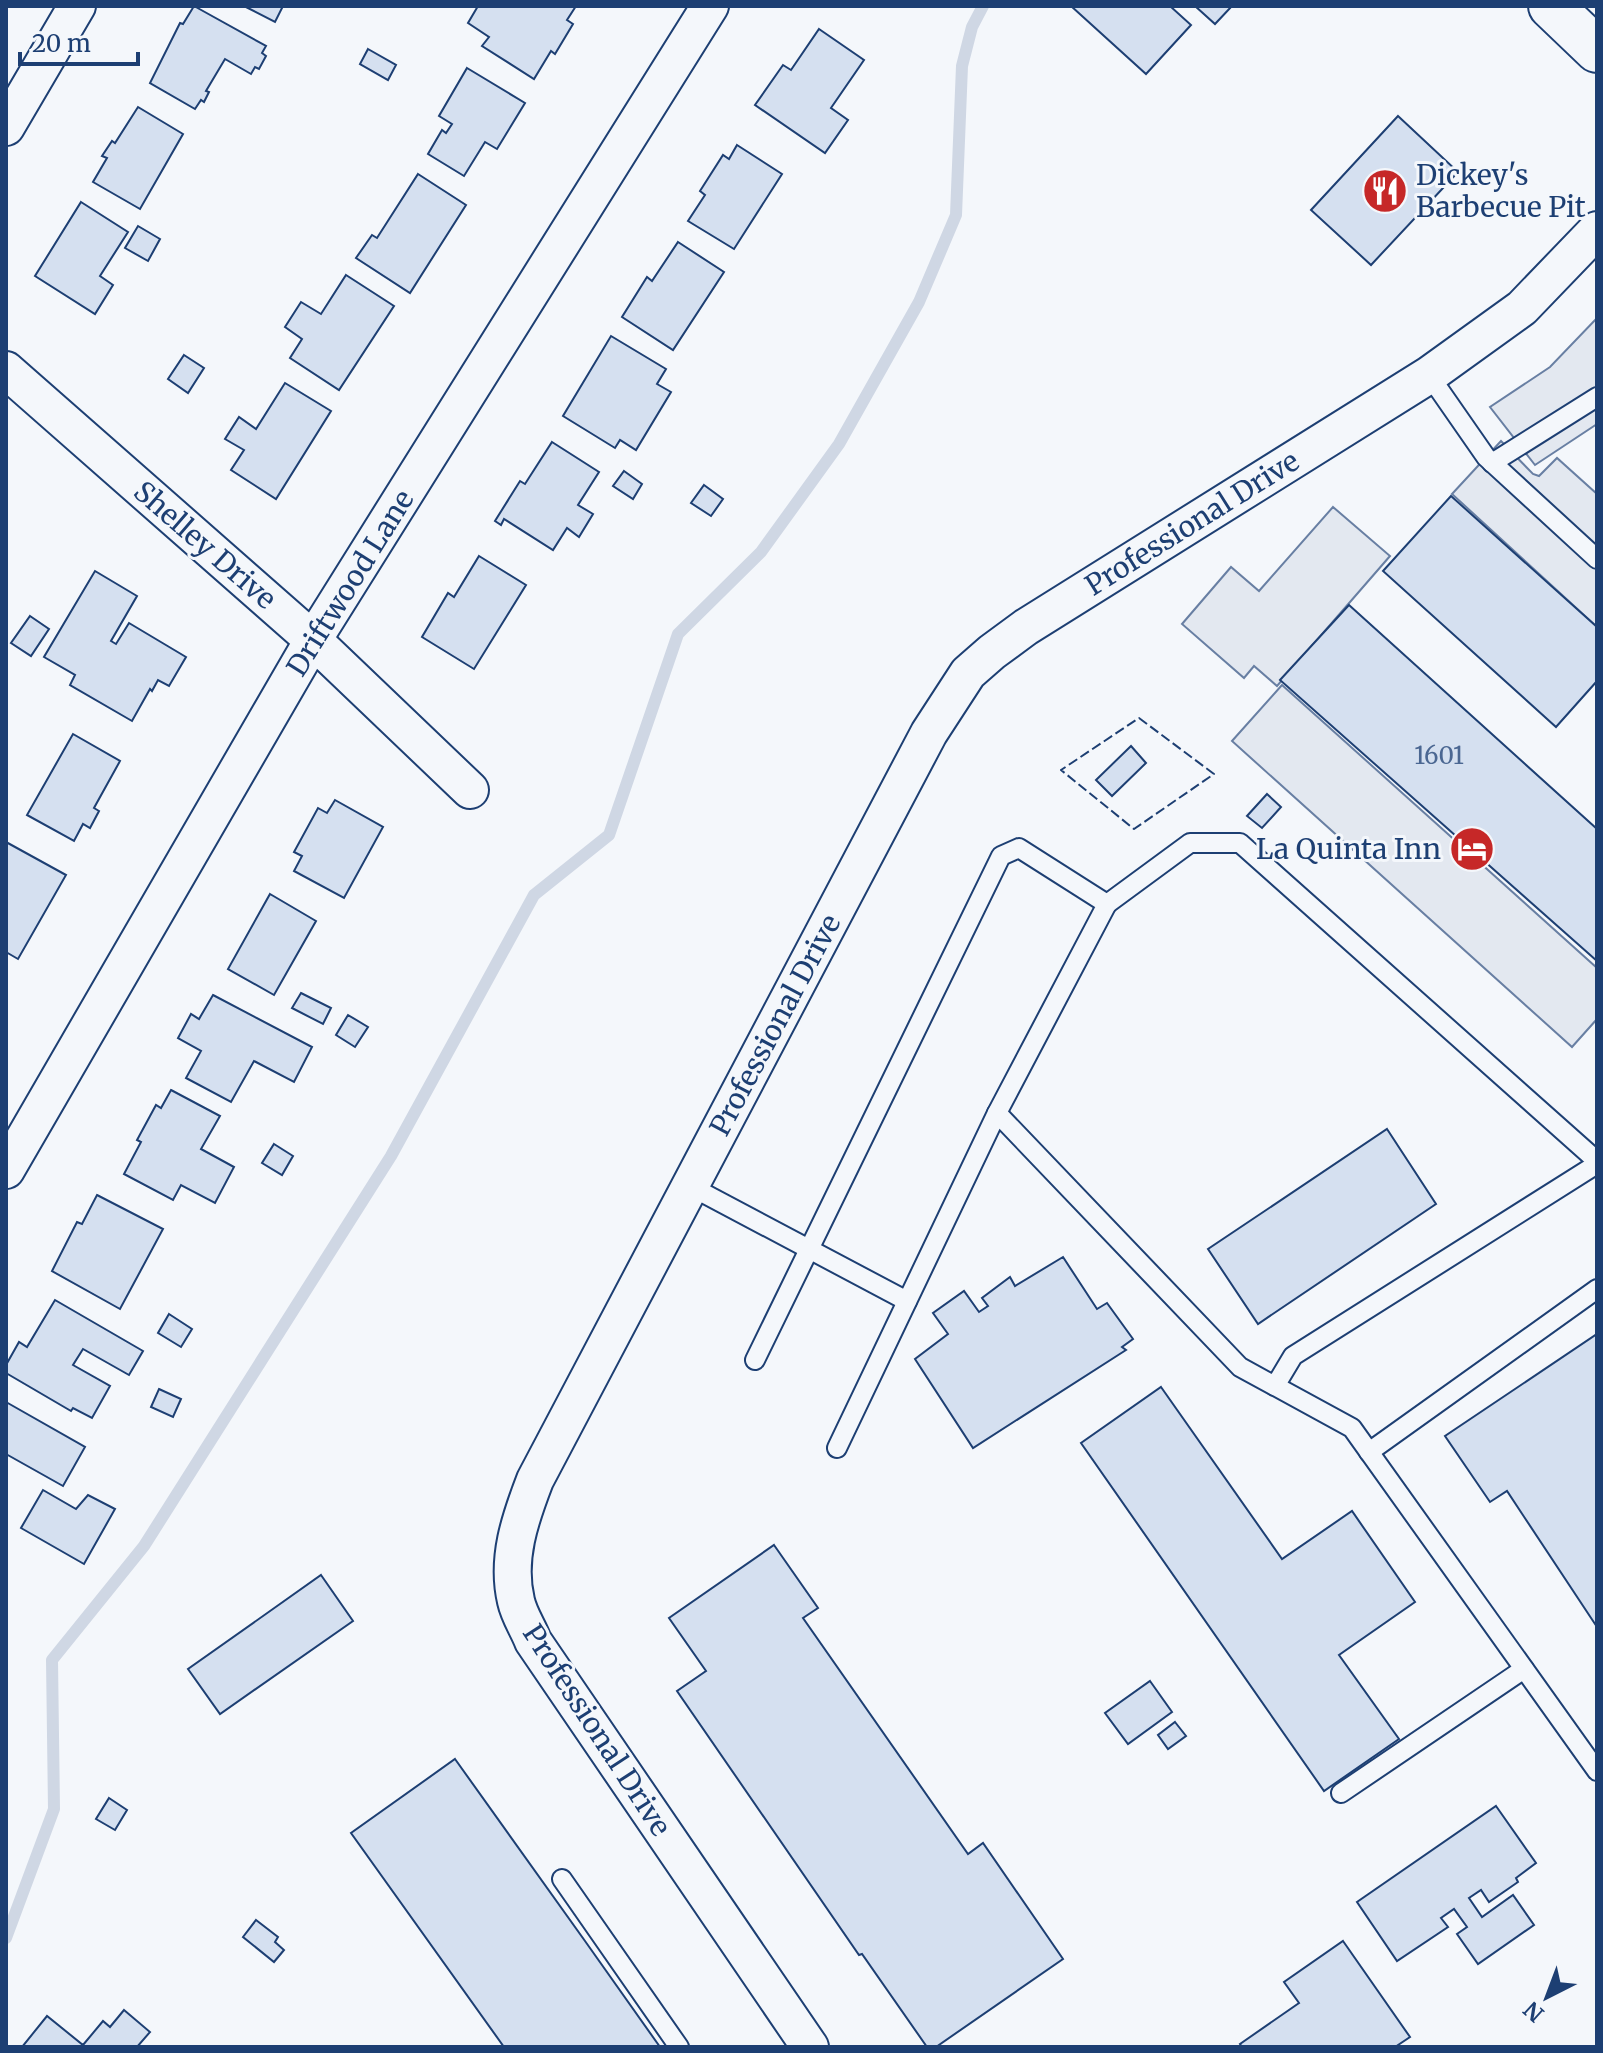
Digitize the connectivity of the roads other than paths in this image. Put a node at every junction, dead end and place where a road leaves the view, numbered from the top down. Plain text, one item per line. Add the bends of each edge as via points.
1 (77, 6) edge
2 (710, 6) edge
3 (1551, 6) edge
4 (1597, 50) edge
5 (6, 127) edge
6 (1595, 235) edge
7 (6, 370) edge
8 (1429, 375) junction
9 (1597, 397) edge
10 (1492, 463) junction
11 (1597, 559) edge
12 (313, 640) junction
13 (470, 790) dead end
14 (1107, 904) junction
15 (997, 1113) junction
16 (1597, 1162) edge
17 (6, 1170) edge
18 (690, 1186) junction
19 (808, 1250) junction
20 (1597, 1289) edge
21 (907, 1301) junction
22 (755, 1360) dead end
23 (1275, 1386) junction
24 (837, 1448) dead end
25 (1369, 1452) junction
26 (1524, 1669) junction
27 (1597, 1771) edge
28 (1341, 1793) dead end
29 (562, 1879) dead end
30 (679, 2047) edge
31 (810, 2047) edge

1 - 5 street
2 - 12 street, Driftwood Lane
3 - 4 highway
6 - 8 street, Professional Drive via 1522,308
7 - 12 street, Shelley Drive
8 - 10 lane
8 - 18 street, Professional Drive via 1038,620 968,673 929,733
9 - 10 lane
10 - 11 lane
12 - 13 street, Shelley Drive
12 - 17 street, Driftwood Lane
14 - 15 lane
14 - 16 lane via 1190,843 1240,843
14 - 19 lane via 1019,848 1001,856
15 - 21 lane
15 - 23 lane via 1240,1367
16 - 23 lane via 1293,1356
18 - 19 lane
18 - 31 street, Professional Drive via 535,1480 512,1562 516,1603 533,1641
19 - 21 lane
19 - 22 lane
20 - 25 lane
21 - 24 lane
23 - 25 lane via 1352,1428
25 - 26 lane
26 - 27 lane
26 - 28 lane
29 - 30 lane

